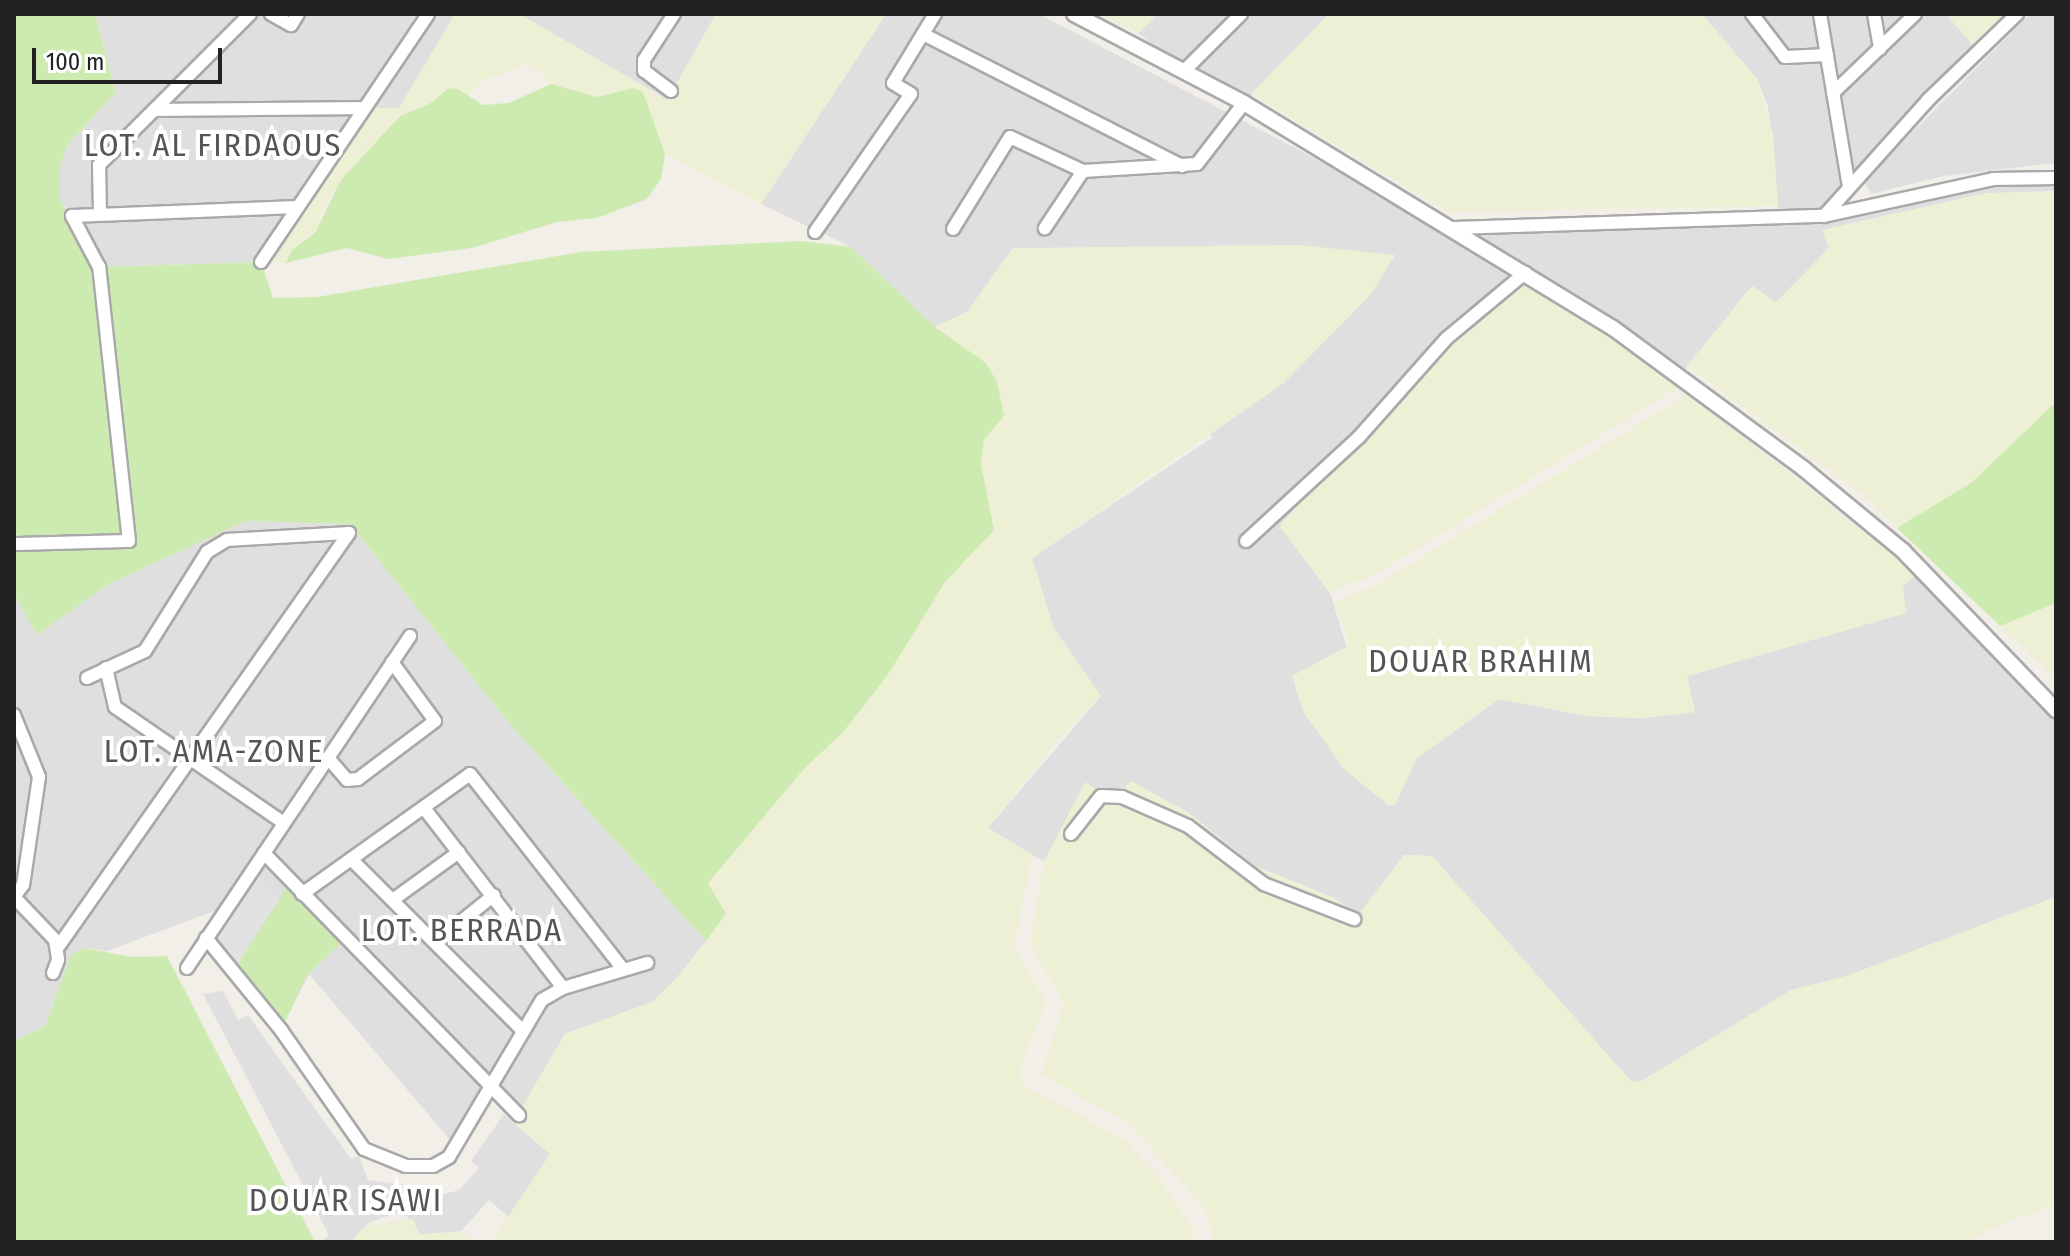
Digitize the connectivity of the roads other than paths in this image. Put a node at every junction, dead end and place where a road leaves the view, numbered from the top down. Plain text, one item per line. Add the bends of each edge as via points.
1 (250, 14) edge
2 (271, 14) edge
3 (298, 14) edge
4 (428, 14) edge
5 (674, 14) edge
6 (935, 14) edge
7 (1074, 14) edge
8 (1241, 14) edge
9 (1752, 14) edge
10 (1820, 14) edge
11 (1874, 14) edge
12 (1915, 14) edge
13 (2017, 14) edge
14 (923, 34) junction
15 (1880, 48) junction
16 (1827, 55) junction
17 (1185, 70) junction
18 (671, 91) dead end
19 (1833, 93) junction
20 (1244, 103) junction
21 (364, 108) junction
22 (155, 110) junction
23 (1182, 166) junction
24 (1083, 171) junction
25 (2056, 178) edge
26 (1849, 187) junction
27 (297, 207) junction
28 (100, 212) junction
29 (1824, 216) junction
30 (1045, 228) dead end
31 (1453, 228) junction
32 (953, 229) dead end
33 (815, 232) dead end
34 (261, 262) dead end
35 (1525, 273) junction
36 (1246, 541) dead end
37 (14, 544) edge
38 (410, 636) dead end
39 (392, 662) junction
40 (106, 668) junction
41 (87, 678) dead end
42 (2056, 710) edge
43 (14, 715) edge
44 (194, 758) junction
45 (328, 758) junction
46 (424, 808) junction
47 (284, 823) junction
48 (1071, 834) dead end
49 (459, 852) junction
50 (264, 853) junction
51 (351, 859) junction
52 (302, 894) junction
53 (494, 895) junction
54 (14, 897) edge
55 (394, 899) junction
56 (1354, 919) dead end
57 (206, 938) junction
58 (437, 941) junction
59 (58, 947) junction
60 (647, 963) dead end
61 (187, 968) dead end
62 (623, 969) junction
63 (53, 973) dead end
64 (563, 988) junction
65 (522, 1030) junction
66 (489, 1087) junction
67 (519, 1115) dead end

1 - 22 street
2 - 3 street via 291,25
4 - 21 street
5 - 18 street via 644,60 644,71
6 - 14 street
7 - 17 street
8 - 17 street
9 - 16 street via 1785,57
10 - 16 street
11 - 15 street
12 - 15 street
13 - 26 street
14 - 23 street
14 - 33 street via 893,83 911,94
15 - 19 street
16 - 19 street
17 - 20 street
19 - 26 street
20 - 23 street via 1197,164
20 - 31 street
21 - 22 street
21 - 27 street
22 - 28 street via 99,165
23 - 24 street
24 - 30 street
24 - 32 street via 1010,137
25 - 29 street via 1963,184
26 - 29 street
27 - 28 street
27 - 34 street
28 - 37 street via 72,216 99,267 129,541
29 - 31 street
31 - 35 street
35 - 36 street via 1447,338 1359,437
35 - 42 street via 1613,328 1804,469 1948,592
38 - 39 street
39 - 45 street
39 - 45 street via 435,721 358,779 347,780
40 - 41 street
40 - 44 street via 115,707
40 - 44 street via 145,651 207,552 227,540 349,533
43 - 54 street via 39,777 23,885
44 - 47 street
44 - 59 street
45 - 47 street
46 - 49 street
46 - 51 street
46 - 62 street via 470,774
47 - 50 street
48 - 56 street via 1101,796 1122,797 1188,826 1264,884
49 - 53 street
49 - 55 street
50 - 52 street
50 - 57 street
51 - 52 street
51 - 55 street
52 - 66 street
53 - 58 street
53 - 64 street
54 - 59 street
55 - 58 street
57 - 61 street
57 - 66 street via 281,1030 364,1149 383,1160 433,1166 449,1157
58 - 65 street
59 - 63 street
60 - 62 street
62 - 64 street
64 - 65 street via 542,1000
65 - 66 street
66 - 67 street

